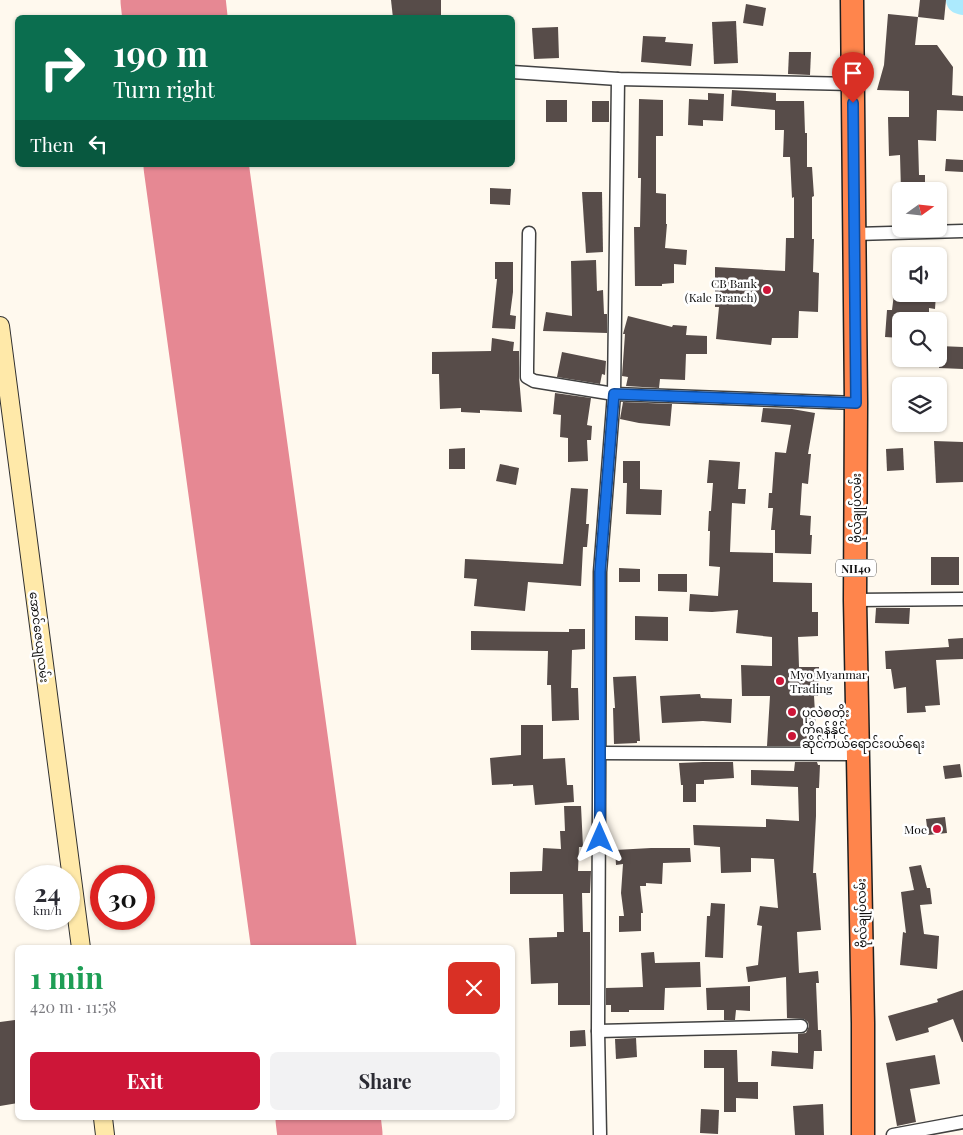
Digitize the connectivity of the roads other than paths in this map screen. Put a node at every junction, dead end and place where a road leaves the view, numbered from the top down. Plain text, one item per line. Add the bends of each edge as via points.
1 (852, 1) edge
2 (515, 72) edge
3 (618, 79) junction
4 (853, 84) junction
5 (963, 231) edge
6 (529, 233) dead end
7 (855, 234) junction
8 (0, 326) edge
9 (614, 394) junction
10 (856, 403) junction
11 (963, 599) edge
12 (855, 600) junction
13 (600, 753) junction
14 (858, 754) junction
15 (81, 945) edge
16 (801, 1026) dead end
17 (598, 1031) junction
18 (103, 1120) edge
19 (963, 1122) edge
20 (600, 1134) dead end
21 (105, 1135) edge
22 (863, 1135) edge
23 (894, 1135) edge

1 - 4 highway, ဗိုလ်ချုပ်လမ်း / NH40
2 - 3 street
3 - 4 street
3 - 9 street
4 - 7 highway, ဗိုလ်ချုပ်လမ်း / NH40
5 - 7 street
6 - 9 street via 527,377 534,381
7 - 10 highway, ဗိုလ်ချုပ်လမ်း / NH40
8 - 15 street, အောင်ဇေယျလမ်း
9 - 10 street
9 - 13 street via 600,572
10 - 12 highway, ဗိုလ်ချုပ်လမ်း / NH40
11 - 12 street
12 - 14 highway, ဗိုလ်ချုပ်လမ်း / NH40
13 - 14 street
13 - 17 street
14 - 22 highway, ဗိုလ်ချုပ်လမ်း / NH40
16 - 17 street
17 - 20 street
18 - 21 street
19 - 23 street

